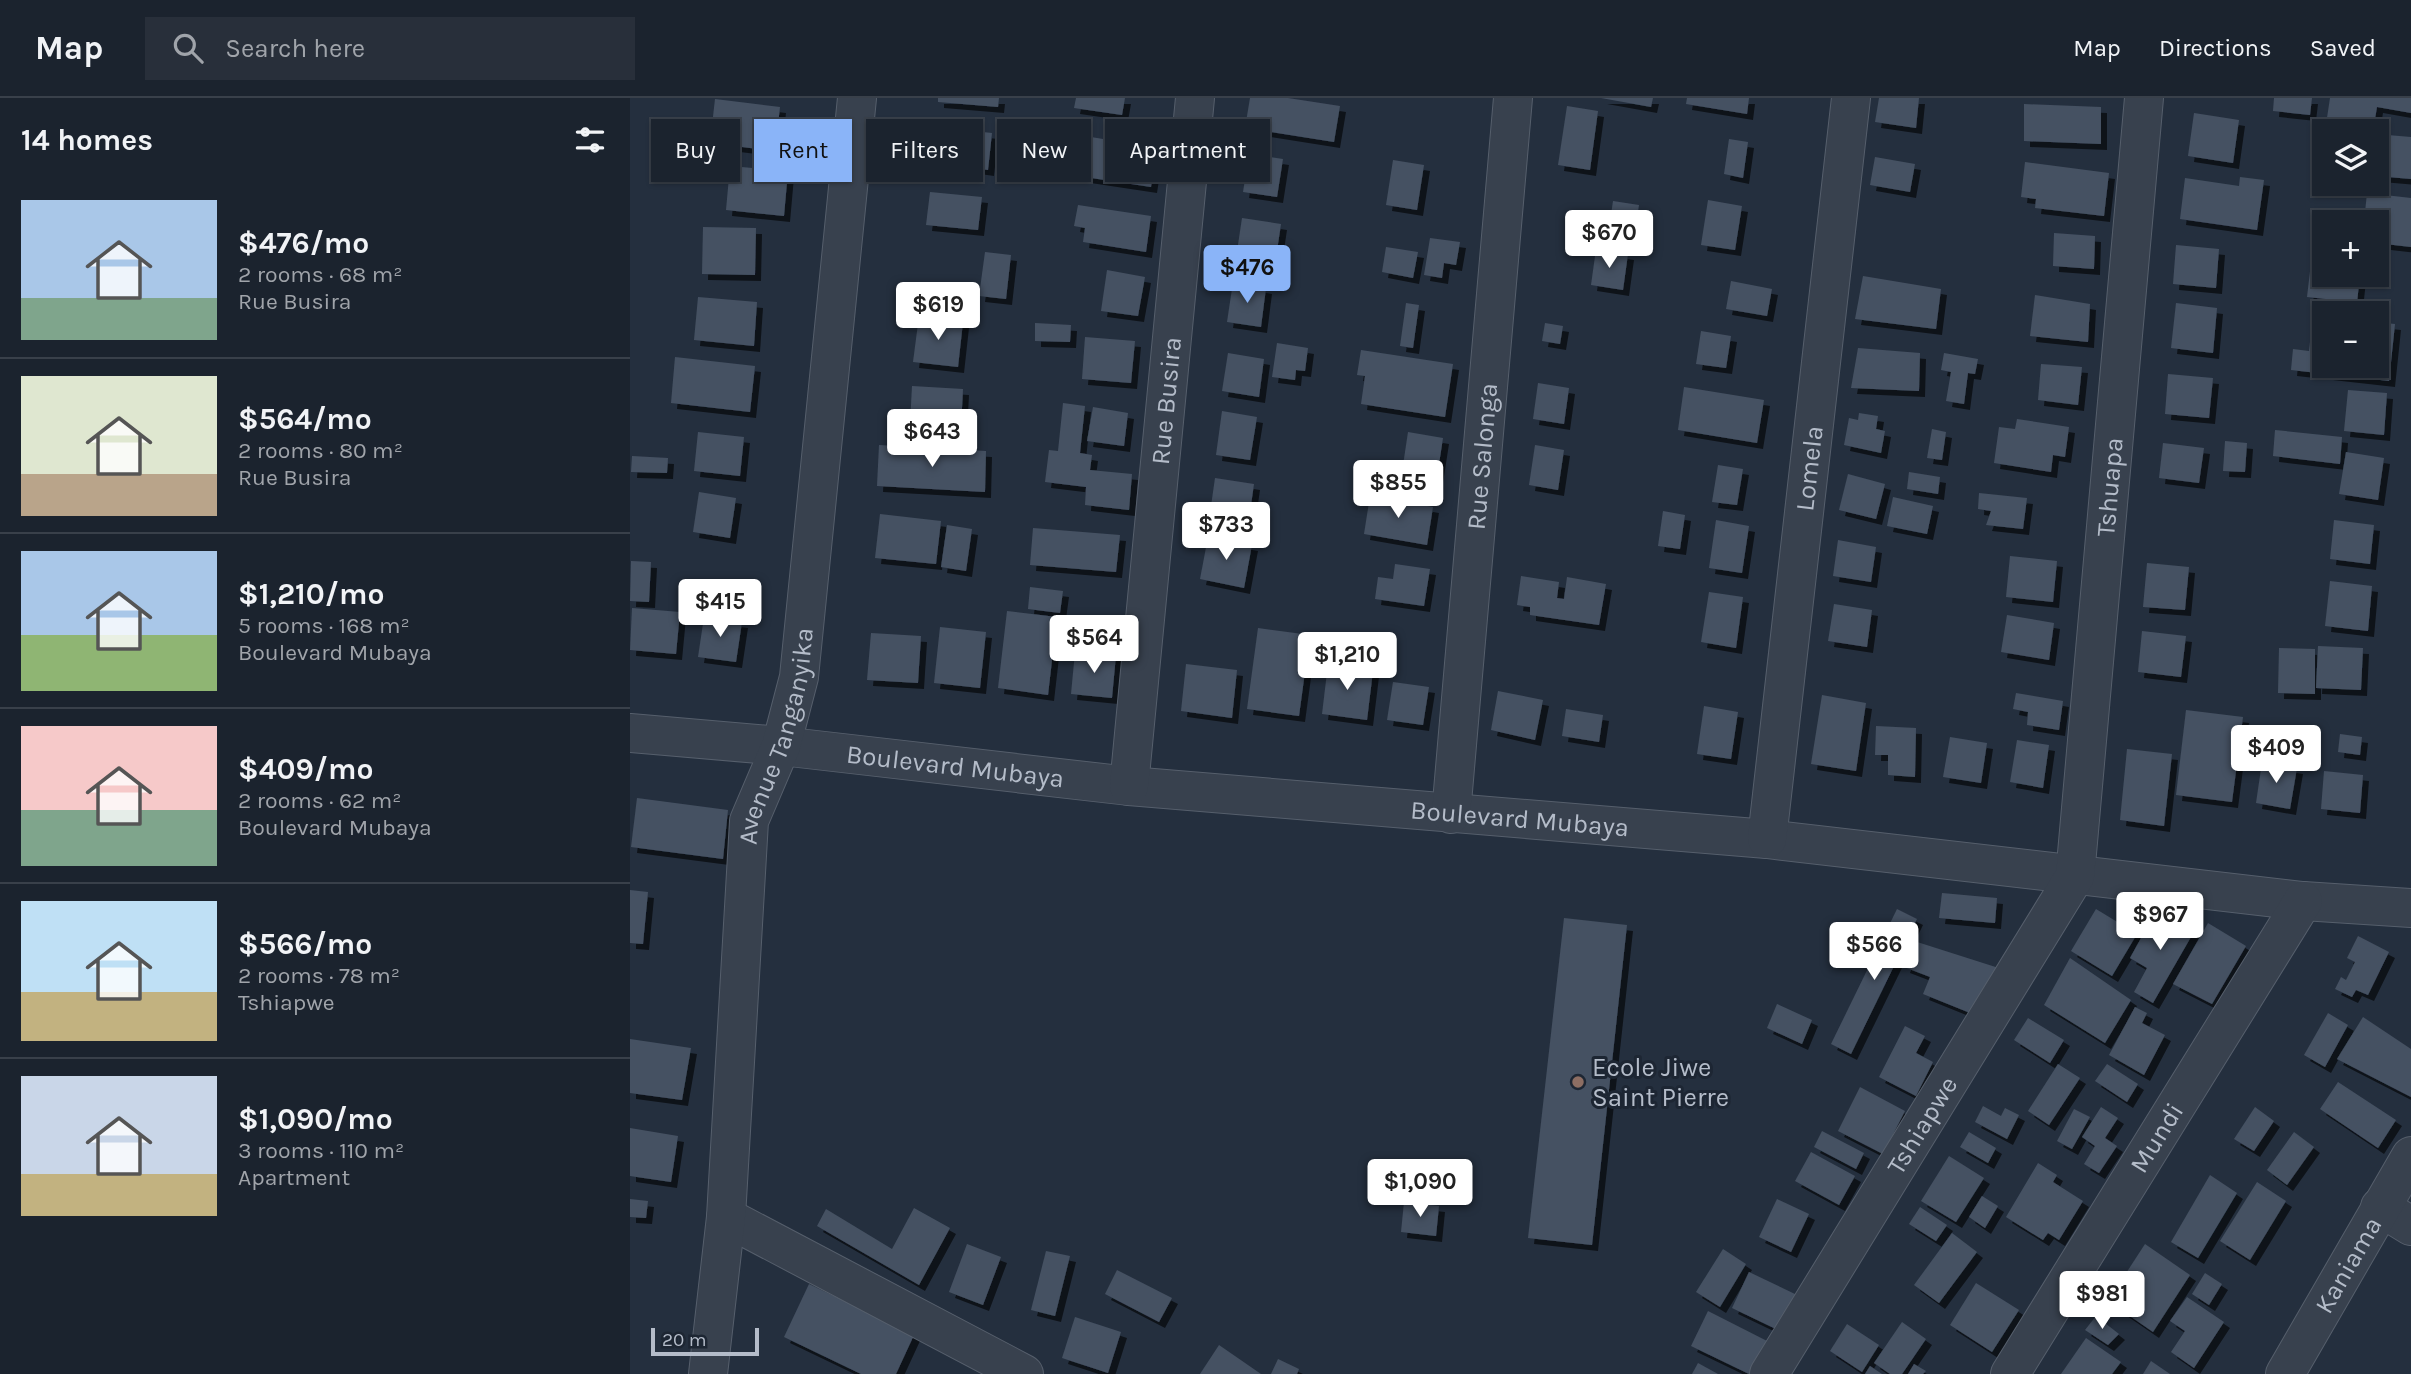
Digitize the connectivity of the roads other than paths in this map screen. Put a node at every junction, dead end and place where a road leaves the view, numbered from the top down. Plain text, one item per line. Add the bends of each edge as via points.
1 (857, 98) edge
2 (1195, 98) edge
3 (1513, 98) edge
4 (1851, 98) edge
5 (2144, 98) edge
6 (630, 733) edge
7 (781, 746) junction
8 (1129, 786) junction
9 (1451, 814) junction
10 (1767, 839) junction
11 (2075, 876) junction
12 (2303, 901) junction
13 (2411, 904) edge
14 (2411, 1156) edge
15 (726, 1217) junction
16 (2395, 1217) edge
17 (708, 1374) edge
18 (1024, 1374) edge
19 (1769, 1374) edge
20 (2010, 1374) edge
21 (2285, 1374) edge

1 - 7 street, Avenue Tanganyika via 799,677
2 - 8 street, Rue Busira
3 - 9 street, Rue Salonga
4 - 10 street, Lomela
5 - 11 street, Tshuapa
6 - 7 street, Boulevard Mubaya
7 - 8 street, Boulevard Mubaya
7 - 15 street, Avenue Tanganyika via 749,821
8 - 9 street, Boulevard Mubaya
9 - 10 street, Boulevard Mubaya
10 - 11 street, Boulevard Mubaya
11 - 12 street, Boulevard Mubaya
11 - 19 street, Tshiapwe
12 - 13 street, Boulevard Mubaya
12 - 20 street, Mundi
14 - 16 street, Kaniama
15 - 17 street, Avenue Tanganyika
15 - 18 street
16 - 21 street, Kaniama

